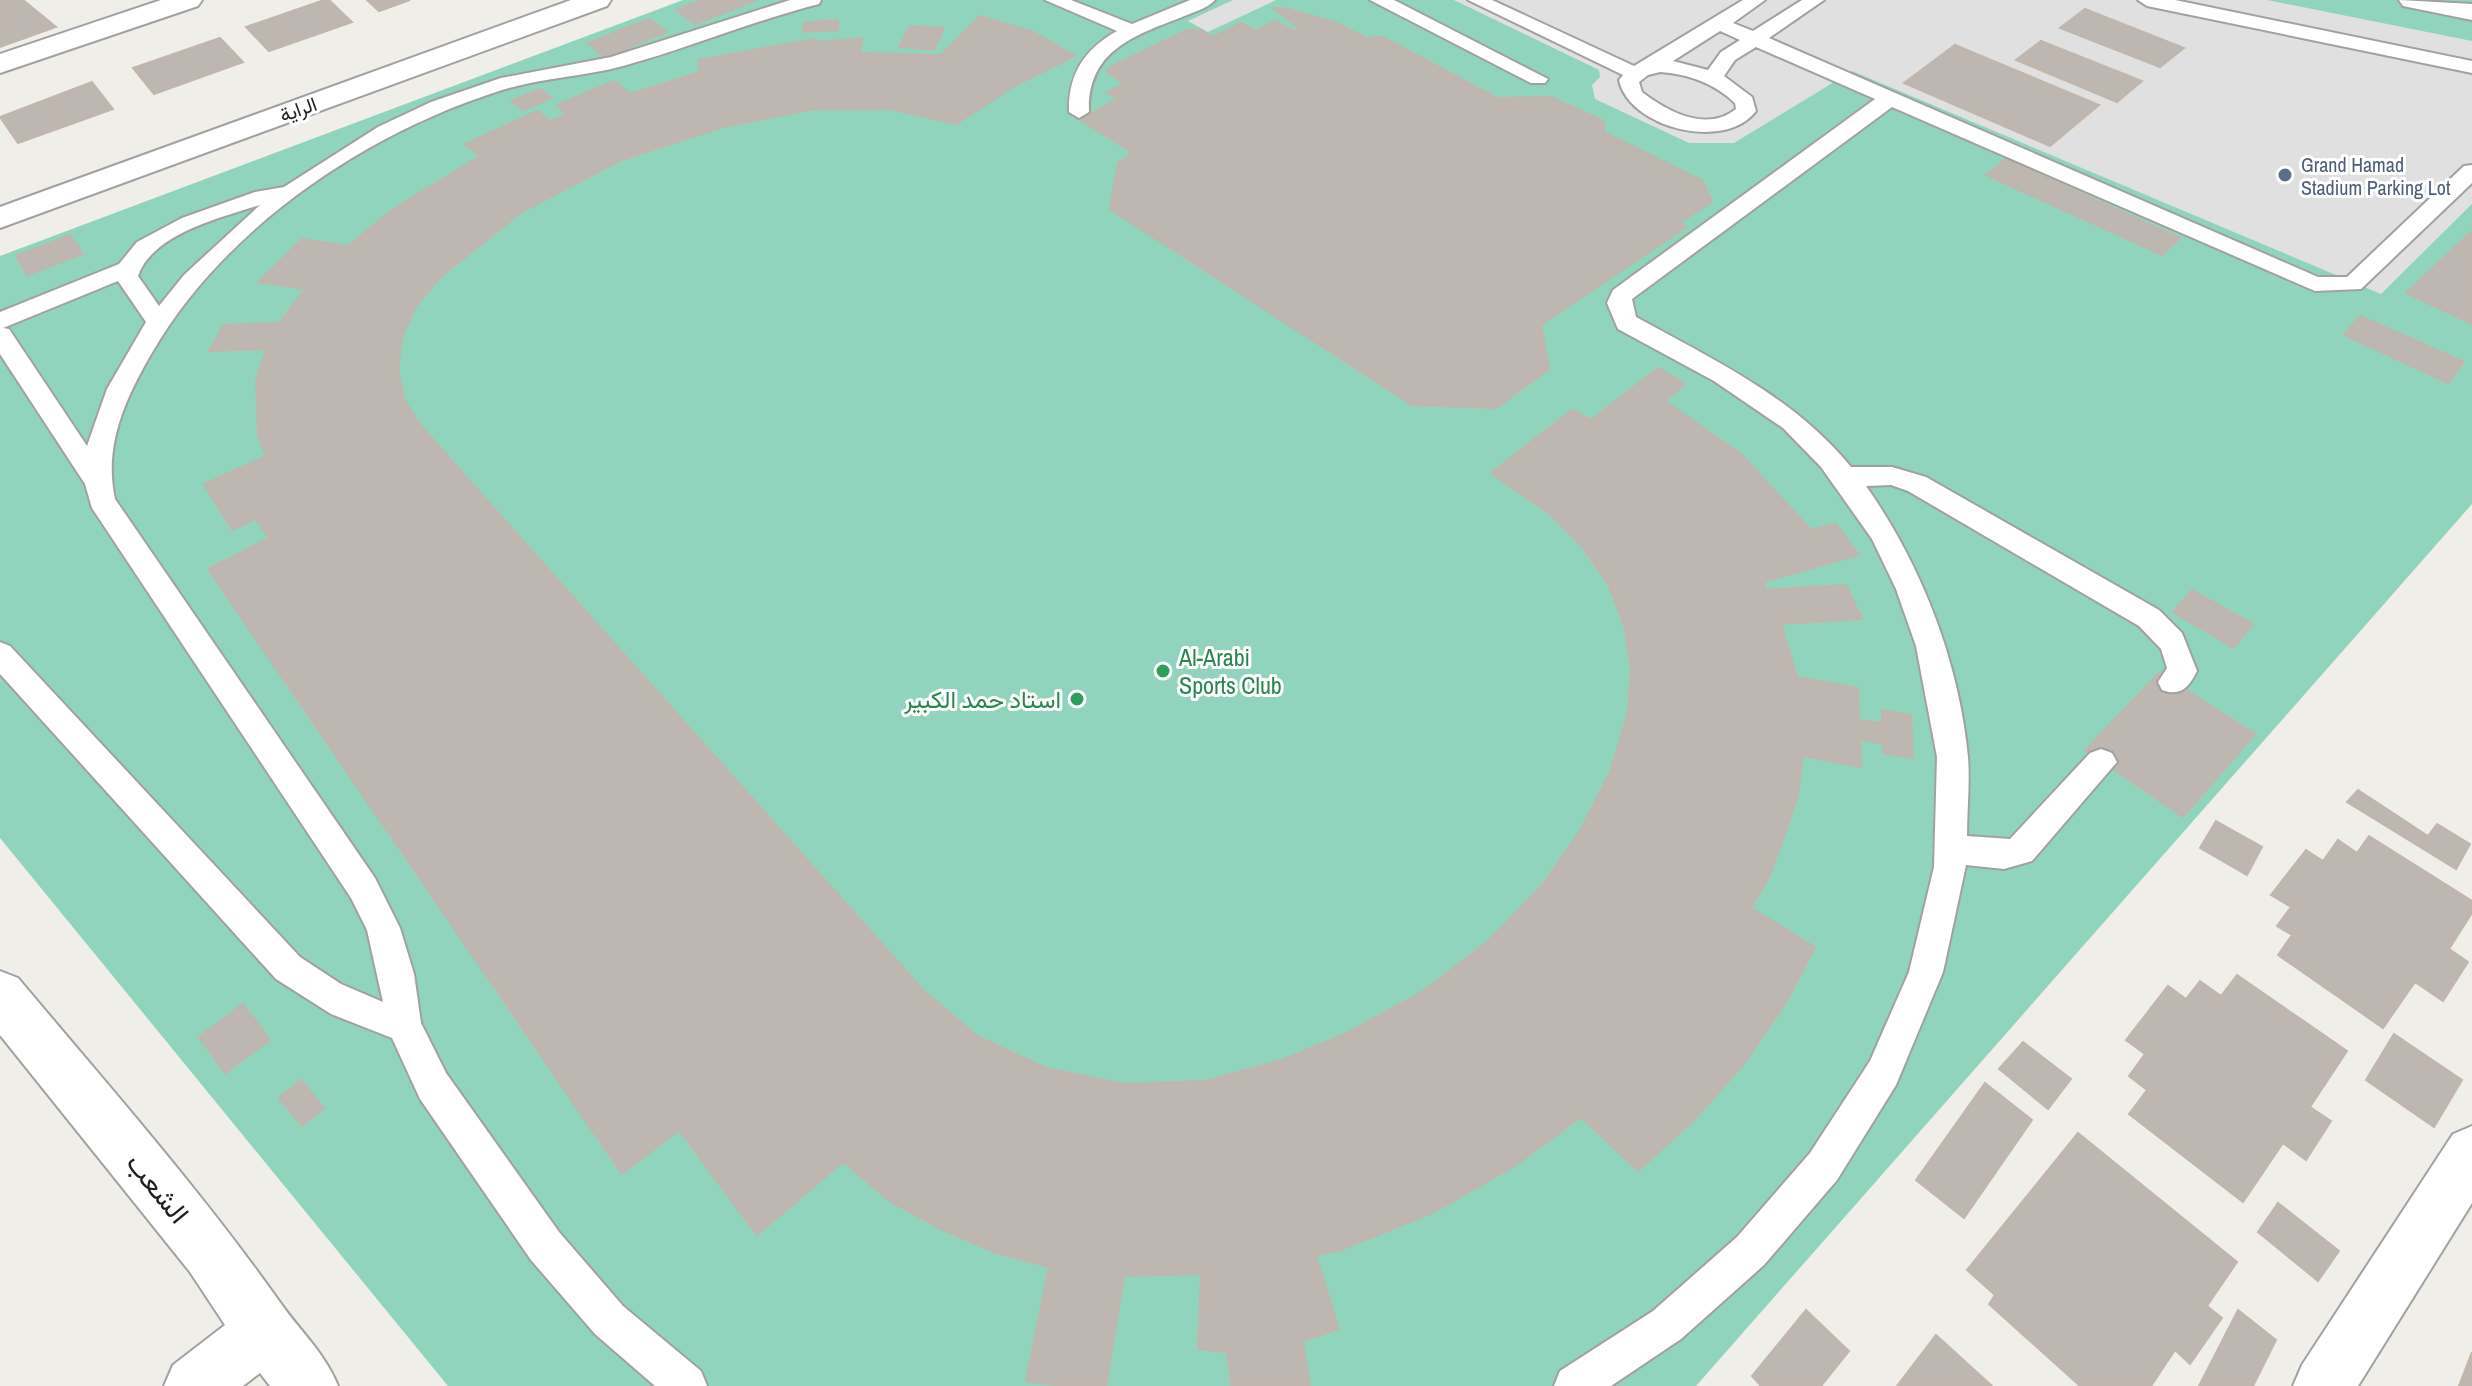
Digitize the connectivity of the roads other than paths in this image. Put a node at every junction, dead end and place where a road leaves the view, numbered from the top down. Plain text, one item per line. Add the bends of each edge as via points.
1 (188, 0) edge
2 (597, 0) edge
3 (812, 0) edge
4 (1054, 0) edge
5 (1379, 0) edge
6 (1756, 0) edge
7 (1815, 0) edge
8 (2147, 0) edge
9 (2413, 0) edge
10 (1202, 1) edge
11 (1478, 1) edge
12 (2472, 12) edge
13 (1720, 24) junction
14 (1434, 27) junction
15 (1134, 31) junction
16 (1754, 39) junction
17 (0, 64) edge
18 (2472, 67) edge
19 (1642, 70) junction
20 (1538, 79) dead end
21 (1712, 79) junction
22 (1890, 98) junction
23 (1079, 112) dead end
24 (2472, 171) edge
25 (304, 183) junction
26 (0, 218) edge
27 (126, 269) junction
28 (0, 321) edge
29 (158, 321) junction
30 (0, 335) edge
31 (94, 477) junction
32 (1846, 477) junction
33 (0, 654) edge
34 (2173, 682) dead end
35 (2101, 762) dead end
36 (1955, 849) junction
37 (0, 995) edge
38 (404, 1025) junction
39 (2472, 1153) edge
40 (265, 1332) junction
41 (194, 1386) edge
42 (308, 1386) edge
43 (686, 1386) edge
44 (1575, 1386) edge
45 (2323, 1386) edge

1 - 17 street
2 - 26 street, الراية
3 - 25 lane via 747,16 632,57 459,97 383,134
4 - 15 lane
5 - 14 lane
6 - 13 lane
7 - 16 lane
8 - 18 lane
9 - 12 street
10 - 15 lane
11 - 14 lane
11 - 19 lane
13 - 16 lane
13 - 19 lane
14 - 20 lane
15 - 23 lane via 1099,51 1086,66 1077,81
16 - 21 lane via 1728,56
16 - 22 lane
19 - 21 lane via 1672,66
19 - 21 lane via 1628,87 1632,94 1672,117 1709,127 1739,120 1745,101
22 - 24 lane via 2300,279 2330,287 2353,284
22 - 32 lane via 1621,295 1618,304 1627,323 1767,404 1808,435
25 - 27 lane via 179,228 136,255
25 - 29 lane via 226,247
27 - 28 lane
27 - 29 lane via 128,282
29 - 31 lane via 116,396 101,435
30 - 31 lane
31 - 38 lane via 102,501 363,888 397,974
32 - 34 lane via 1892,476 1917,484 2149,618 2180,652 2182,671
32 - 36 lane via 1901,569 1939,673 1957,788
33 - 38 lane via 288,968 346,1006
35 - 36 lane via 2020,851 2004,855
36 - 44 lane via 1938,938 1906,1027 1859,1117 1793,1205 1711,1288 1613,1365
37 - 40 street, الشعب via 210,1252
38 - 43 lane via 433,1086 545,1246 609,1320
39 - 45 street
40 - 41 street
40 - 42 street, الشعب

